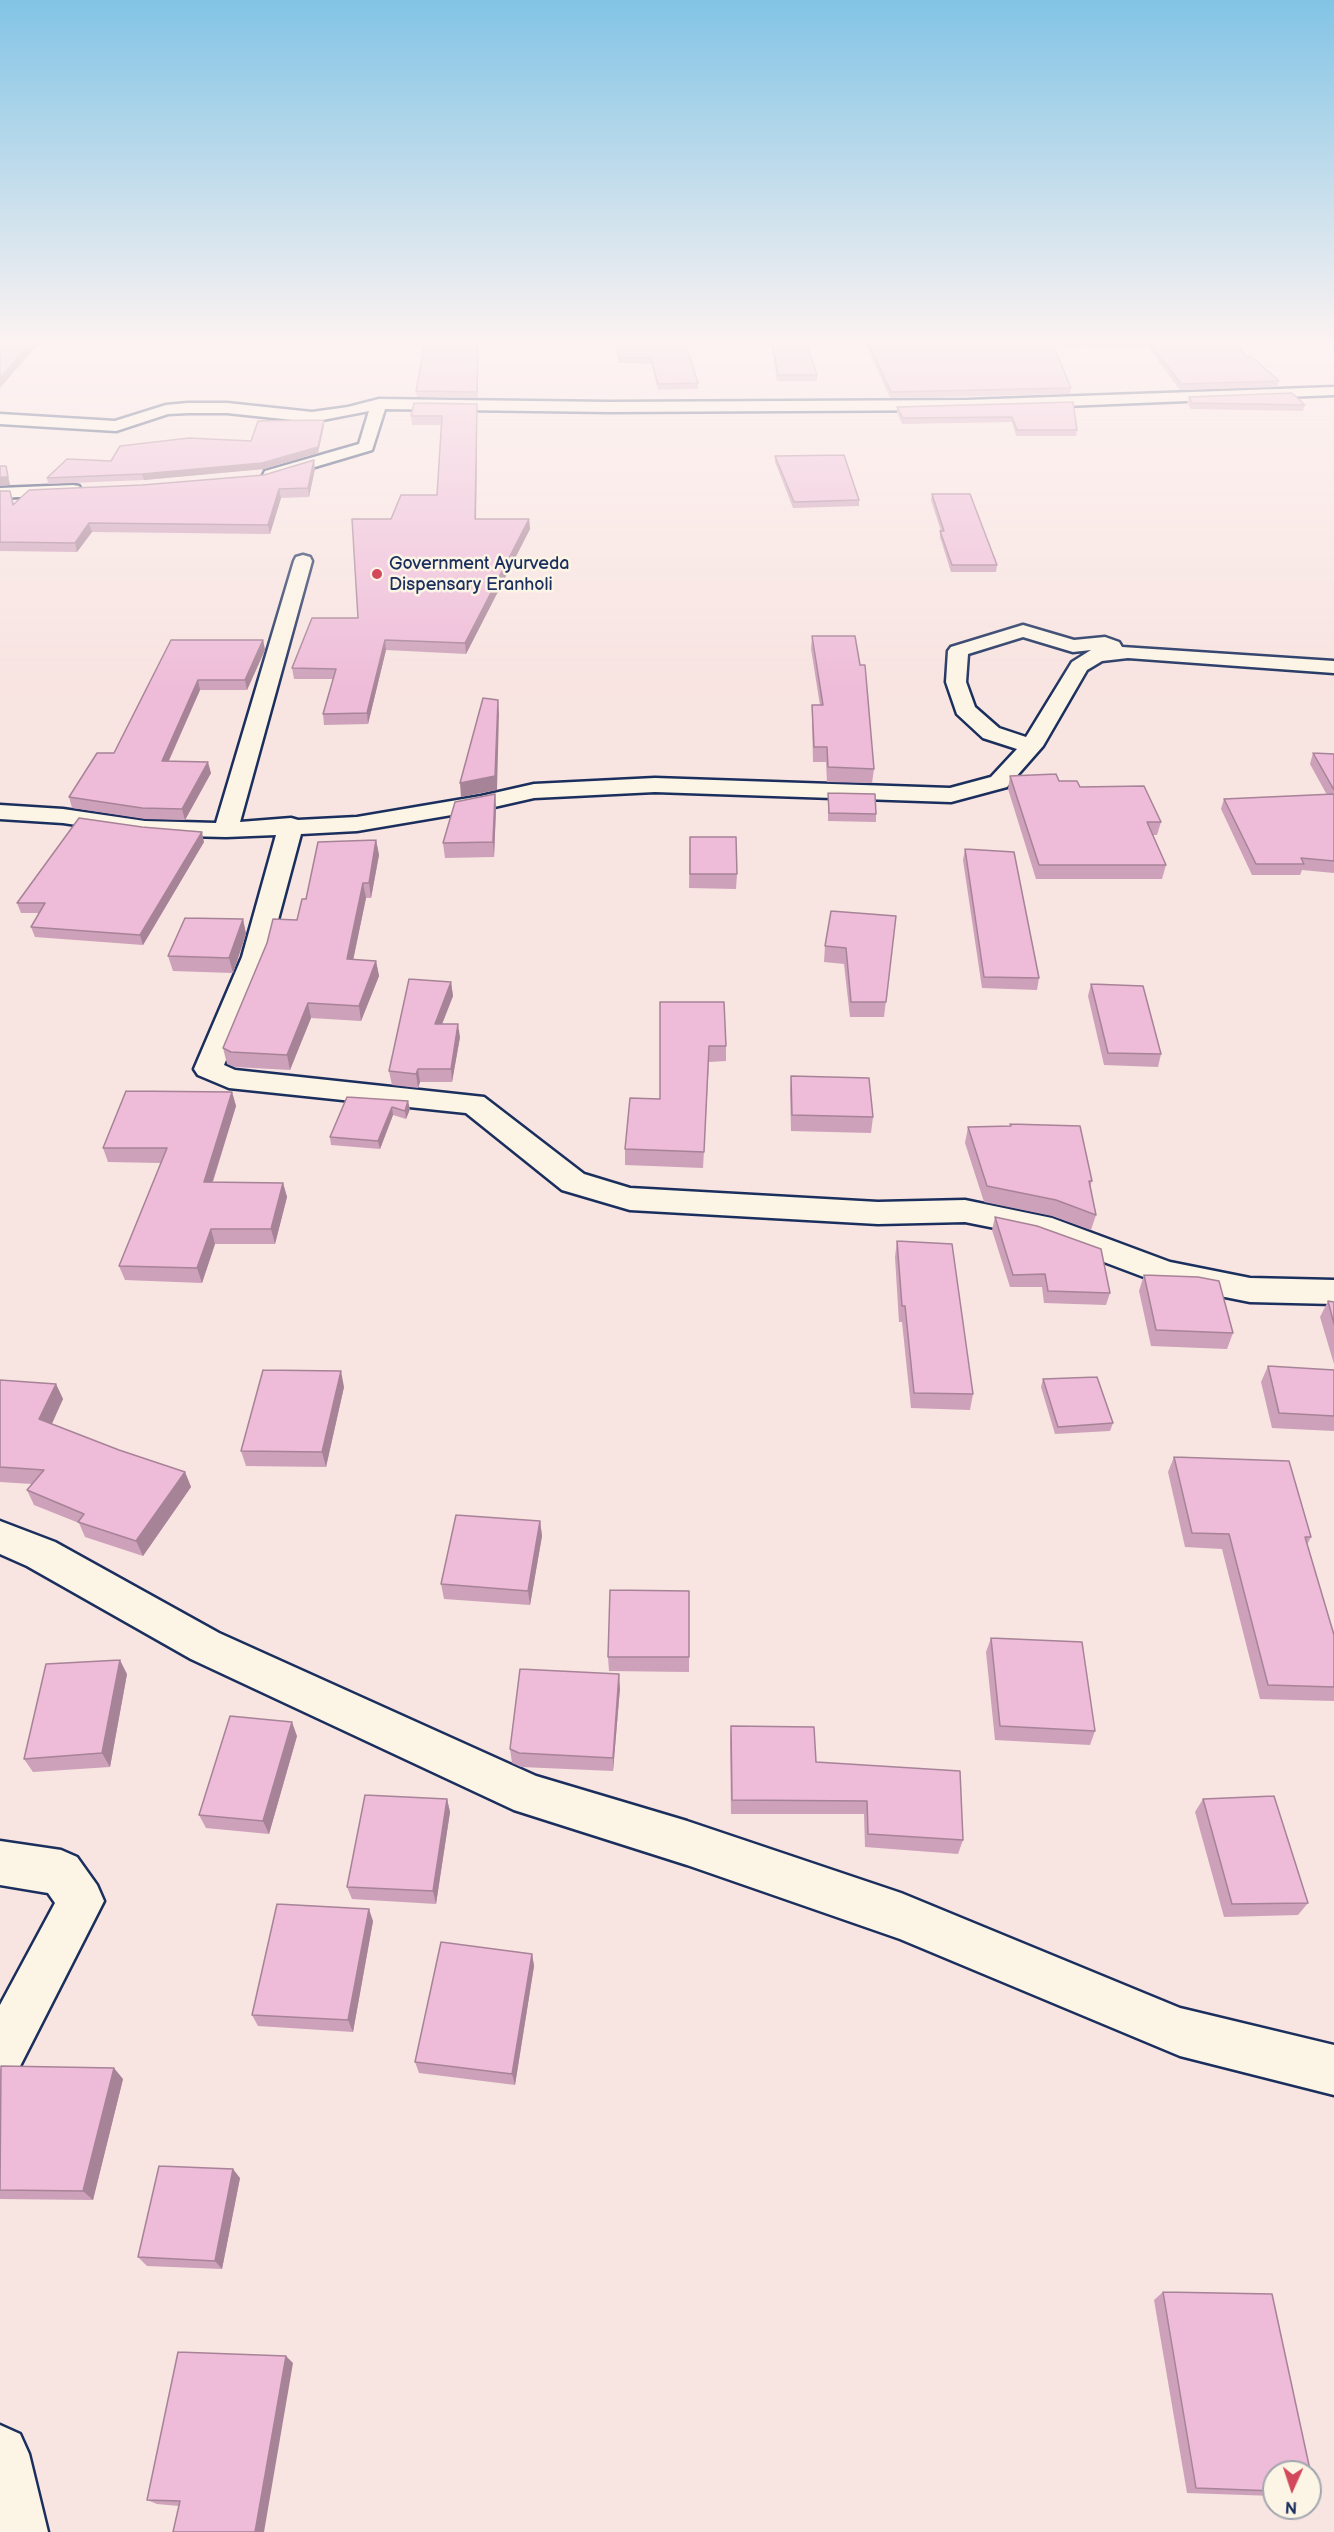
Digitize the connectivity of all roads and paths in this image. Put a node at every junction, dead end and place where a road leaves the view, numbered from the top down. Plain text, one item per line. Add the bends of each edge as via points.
1 (320, 460) edge
2 (254, 477) edge
3 (84, 489) edge
4 (0, 493) edge
5 (303, 561) dead end
6 (1128, 652) junction
7 (1334, 667) edge
8 (1032, 746) junction
9 (0, 812) edge
10 (291, 825) junction
11 (226, 830) junction
12 (1334, 1292) edge
13 (0, 1537) edge
14 (0, 1863) edge
15 (0, 2055) edge
16 (1334, 2070) edge
17 (0, 2454) edge
18 (18, 2532) edge

1 - 2 street
3 - 4 street
5 - 11 street
6 - 7 street
6 - 8 street via 1097,656 1079,666
6 - 8 street via 1105,643 1073,646 1023,631 958,651 956,682 965,709 991,733
8 - 10 street via 999,782 951,795 656,785 534,791 357,824
9 - 11 street via 145,828
10 - 11 street
10 - 12 street via 255,957 208,1069 229,1079 474,1104 573,1182 630,1199 878,1213 965,1211 1041,1226 1165,1273 1250,1290
13 - 16 street via 41,1554 205,1646 530,1796 687,1843 902,1916 1180,2032
14 - 15 street via 61,1873 81,1901
17 - 18 street

